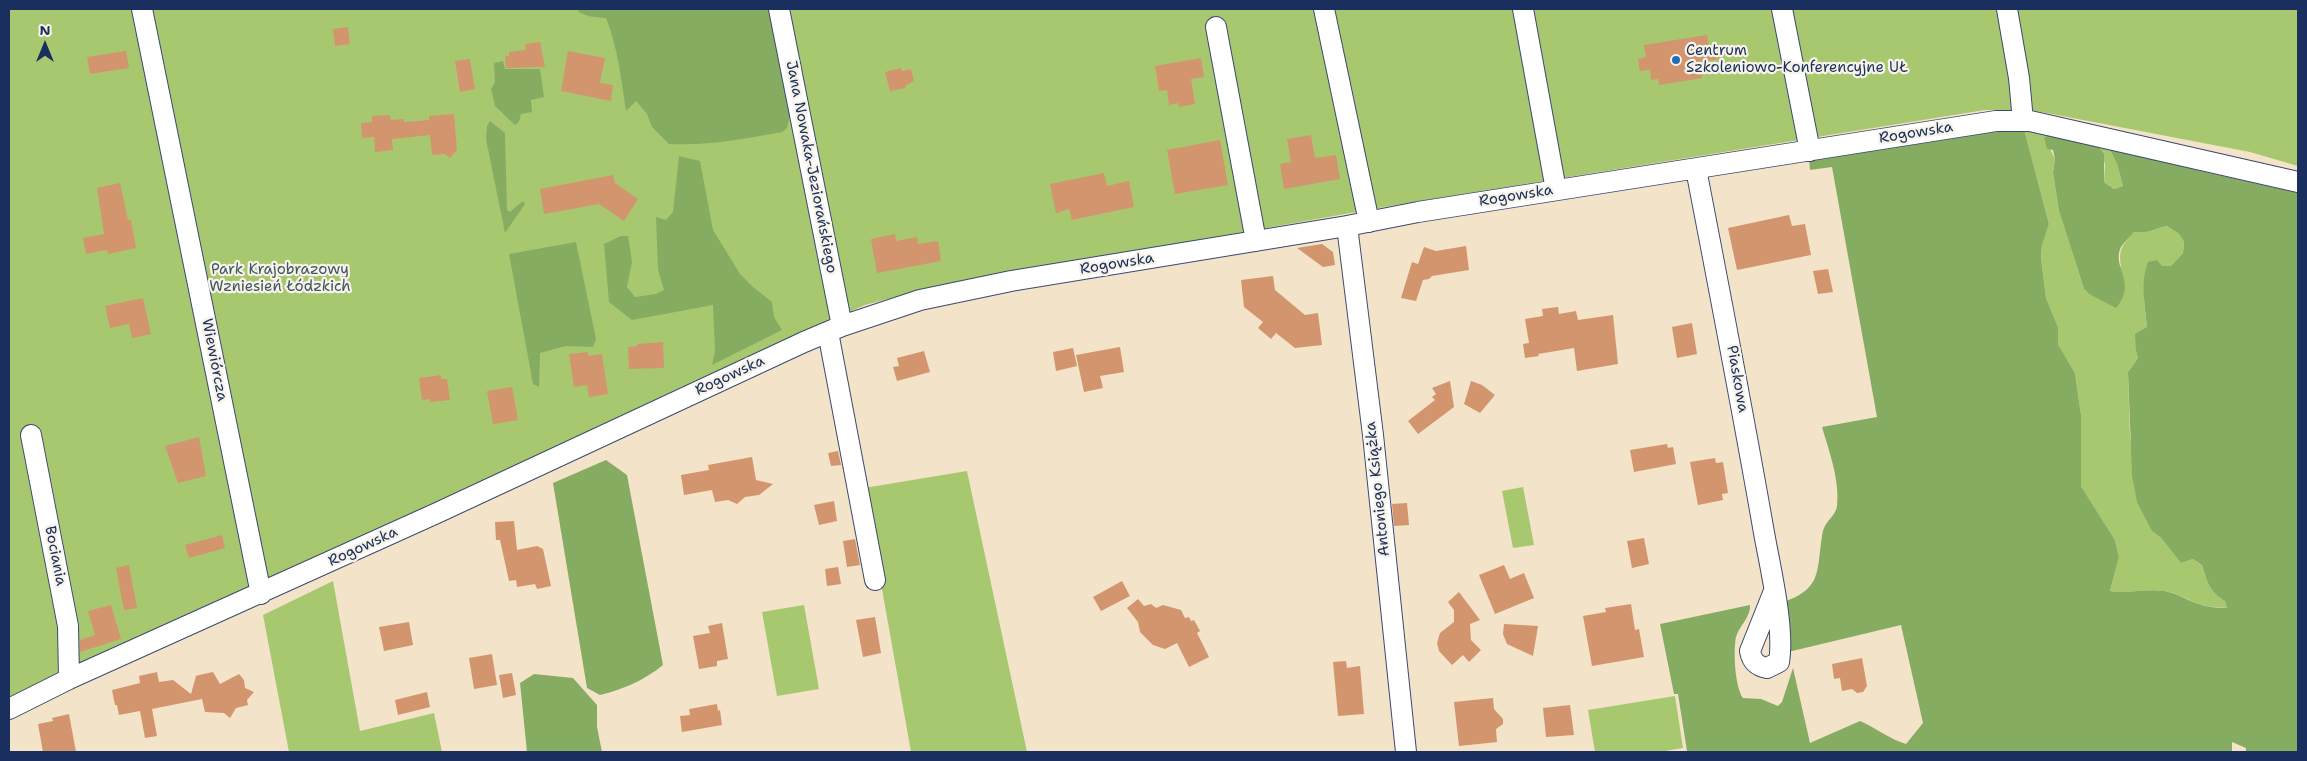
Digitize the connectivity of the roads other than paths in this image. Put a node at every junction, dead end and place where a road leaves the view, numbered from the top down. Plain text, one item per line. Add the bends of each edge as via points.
1 (142, 9) edge
2 (780, 9) edge
3 (1324, 9) edge
4 (1523, 9) edge
5 (1782, 9) edge
6 (2007, 9) edge
7 (1216, 28) dead end
8 (2023, 121) junction
9 (1810, 151) junction
10 (1696, 169) junction
11 (2298, 182) edge
12 (1556, 190) junction
13 (1368, 222) junction
14 (1347, 226) junction
15 (1256, 241) junction
16 (835, 329) junction
17 (31, 435) dead end
18 (875, 580) dead end
19 (1774, 591) dead end
20 (261, 594) junction
21 (69, 679) junction
22 (9, 709) edge
23 (1406, 752) edge

1 - 20 street, Wiewiórcza
2 - 16 street, Jana Nowaka-Jeziorańskiego
3 - 13 street
4 - 12 street
5 - 9 street
6 - 8 street
7 - 15 street
8 - 9 street, Rogowska via 1996,121
8 - 11 street, Rogowska
9 - 10 street, Rogowska
10 - 12 street, Rogowska
10 - 19 street, Piaskowa
12 - 13 street, Rogowska
13 - 14 street, Rogowska
14 - 15 street, Rogowska
14 - 23 street, Antoniego Książka via 1373,435
15 - 16 street, Rogowska via 1003,282 920,300
16 - 18 street, Jana Nowaka-Jeziorańskiego
16 - 20 street, Rogowska
17 - 21 street, Bociania via 68,626
20 - 21 street, Rogowska
21 - 22 street, Rogowska

